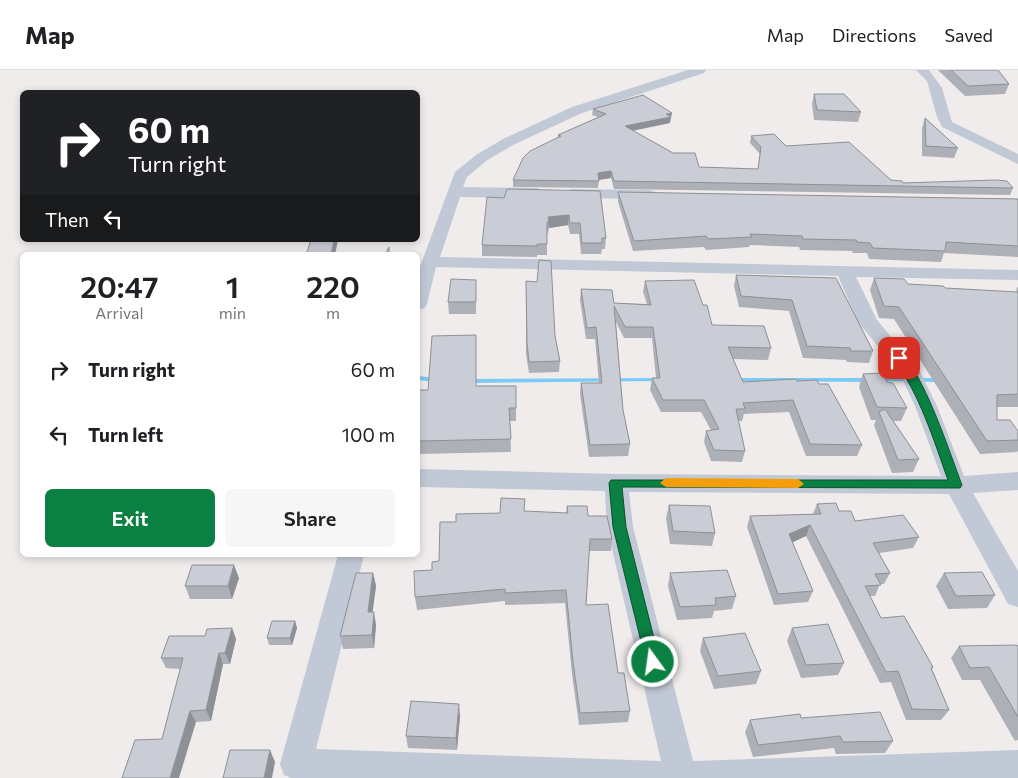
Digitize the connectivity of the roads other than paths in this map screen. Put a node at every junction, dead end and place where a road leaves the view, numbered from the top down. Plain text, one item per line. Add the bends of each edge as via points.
1 (700, 70) edge
2 (922, 70) edge
3 (1018, 160) edge
4 (454, 192) junction
5 (662, 196) edge
6 (429, 262) junction
7 (844, 270) junction
8 (1018, 276) edge
9 (420, 296) edge
10 (420, 478) edge
11 (1018, 481) edge
12 (616, 483) junction
13 (956, 485) junction
14 (351, 557) edge
15 (1018, 596) edge
16 (1018, 766) edge
17 (681, 778) edge

1 - 4 street via 577,110 508,142 460,175
2 - 3 street via 933,78 947,124
4 - 5 street
4 - 6 street
6 - 7 street
6 - 9 street
7 - 8 street
7 - 13 street via 868,322 913,378
10 - 12 street
11 - 13 street
12 - 13 street
12 - 17 street via 620,527
13 - 15 street
14 - 17 street via 296,764
16 - 17 street

